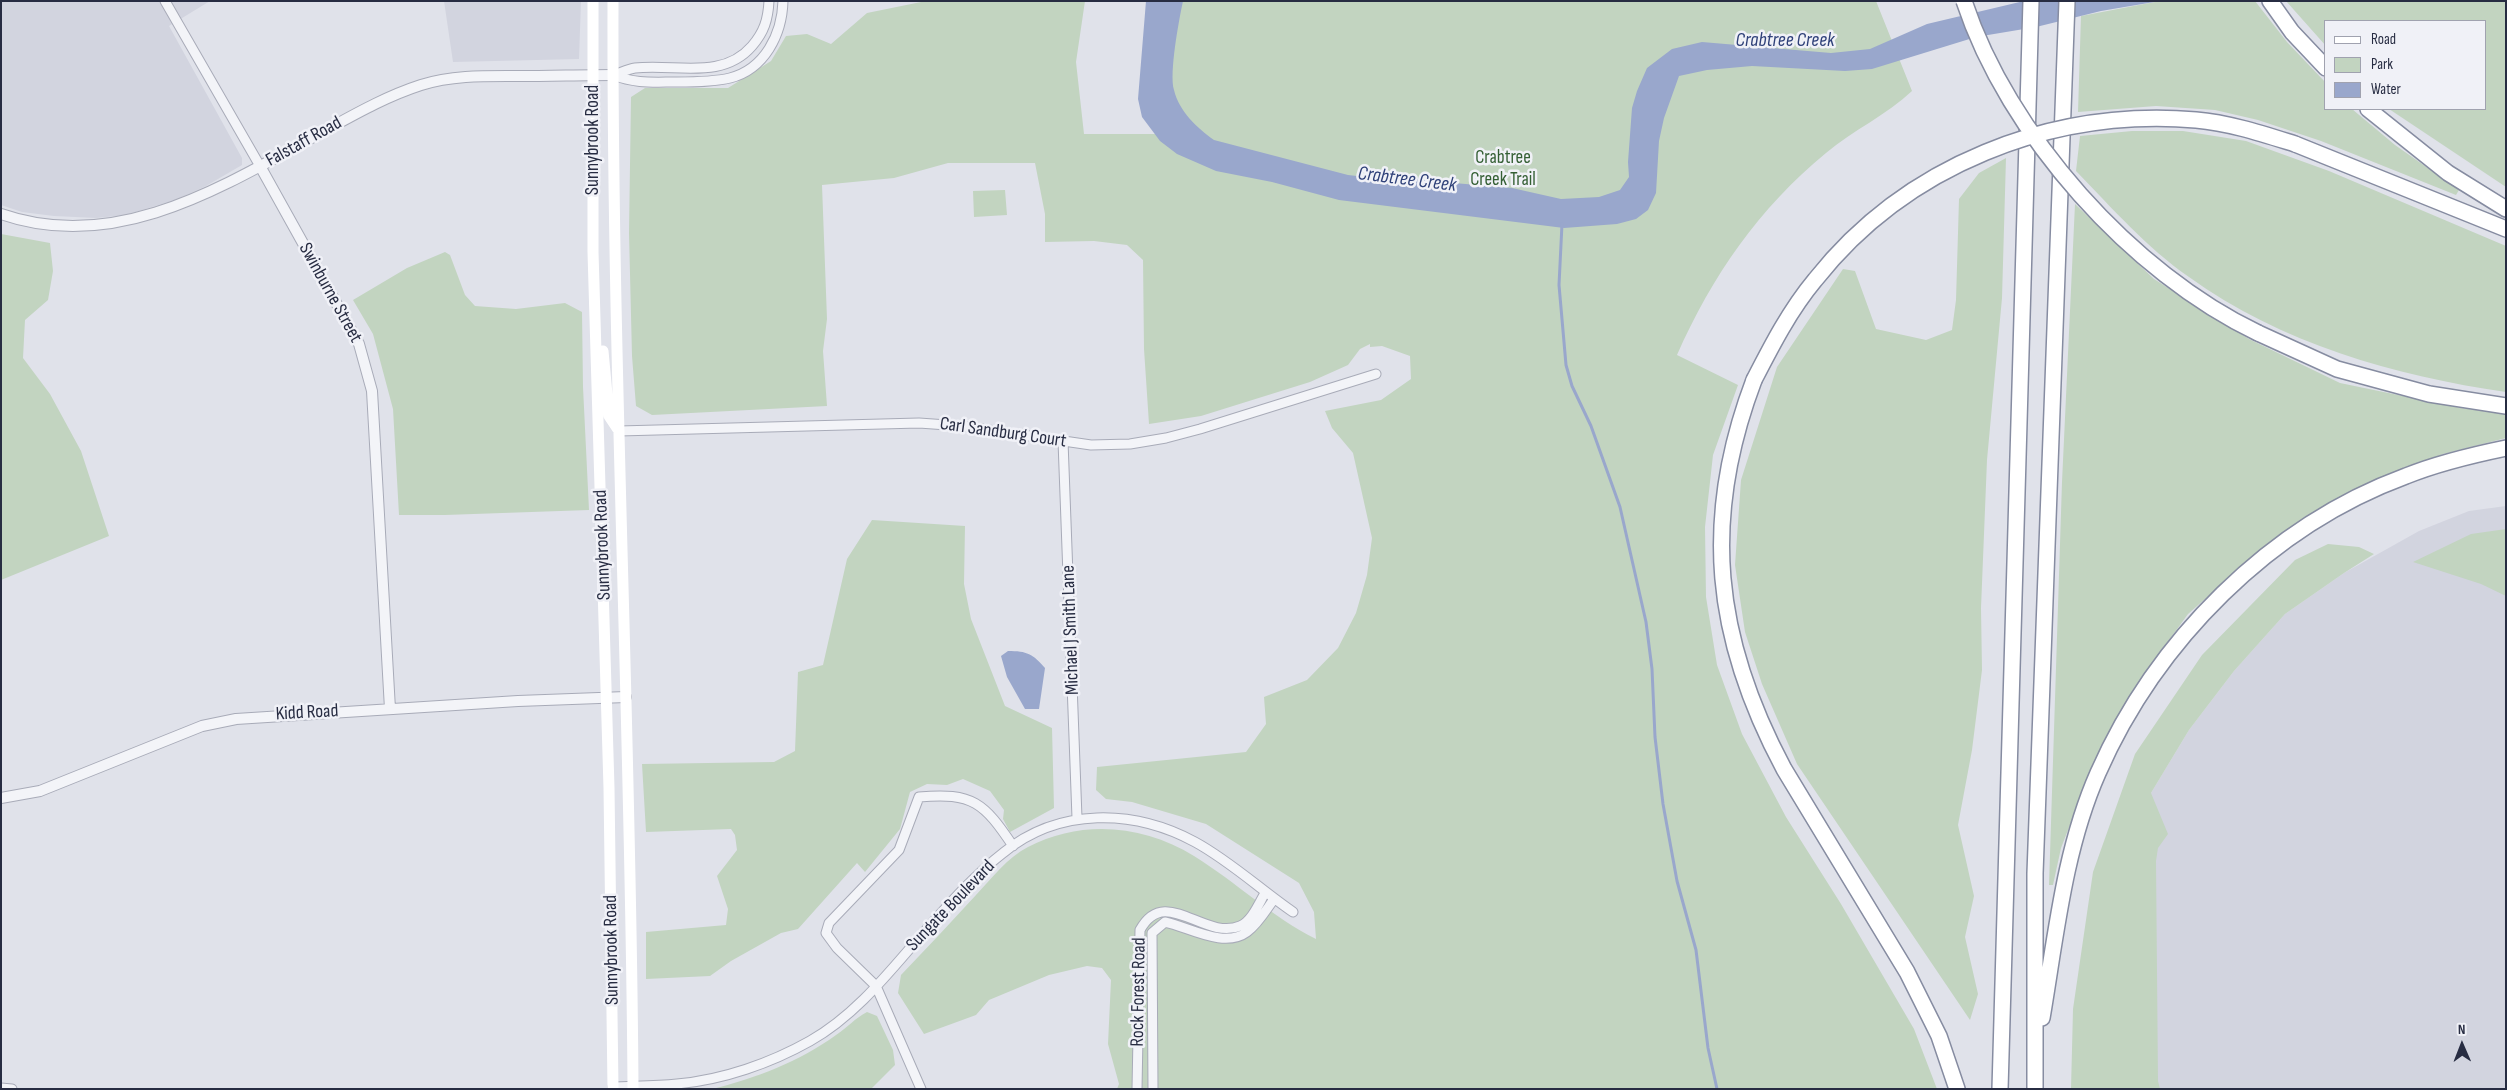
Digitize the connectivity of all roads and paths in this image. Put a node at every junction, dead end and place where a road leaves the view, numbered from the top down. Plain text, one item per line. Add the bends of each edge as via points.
1 (165, 1) edge
2 (593, 1) edge
3 (613, 1) edge
4 (769, 1) edge
5 (783, 1) edge
6 (1964, 1) edge
7 (2031, 1) edge
8 (2067, 1) edge
9 (2270, 1) edge
10 (2324, 66) edge
11 (593, 75) junction
12 (613, 75) junction
13 (2369, 110) edge
14 (260, 166) junction
15 (2506, 209) edge
16 (1, 214) edge
17 (2506, 229) edge
18 (597, 338) junction
19 (1376, 374) dead end
20 (2506, 406) edge
21 (619, 431) junction
22 (1063, 441) junction
23 (2506, 448) edge
24 (606, 697) junction
25 (626, 697) junction
26 (390, 709) junction
27 (1, 798) edge
28 (1077, 818) junction
29 (1013, 846) junction
30 (1265, 893) junction
31 (1274, 899) junction
32 (1293, 912) dead end
33 (876, 986) junction
34 (2036, 1059) junction
35 (633, 1087) edge
36 (1, 1088) edge
37 (613, 1088) edge
38 (12, 1089) edge
39 (921, 1089) edge
40 (1137, 1089) edge
41 (1152, 1089) edge
42 (1957, 1089) edge
43 (2000, 1089) edge
44 (2035, 1089) edge

1 - 14 street, Swinburne Street
2 - 11 main road, Sunnybrook Road
3 - 12 main road, Sunnybrook Road
4 - 12 street, Falstaff Road via 767,25 757,41 746,54 730,62 716,67 633,68
5 - 12 street, Falstaff Road via 777,35 767,53 751,68 732,78 709,82 633,83
6 - 20 highway, bridge via 1987,57 2020,117 2082,198 2136,250 2185,288 2240,324 2337,369 2429,394
7 - 43 highway
8 - 34 highway via 2035,874
9 - 10 highway via 2292,32
11 - 12 street, Falstaff Road
11 - 14 street, Falstaff Road via 464,77 422,84 376,102
11 - 18 main road, Sunnybrook Road
12 - 21 main road, Sunnybrook Road
13 - 15 highway via 2448,173
14 - 16 street, Falstaff Road via 182,205 104,226 63,226
14 - 26 street, Swinburne Street via 359,344 372,391
17 - 42 highway, bridge via 2295,144 2247,130 2206,122 2152,118 2093,122 1993,148 1958,163 1921,185 1845,245 1814,280 1782,328 1754,380 1732,450 1724,502 1721,554 1724,602 1735,655 1766,735 1907,972 1939,1036
18 - 21 main road via 605,356 609,416
18 - 24 main road, Sunnybrook Road
19 - 22 street, Carl Sandburg Court via 1166,438 1130,444 1091,445
21 - 22 street, Carl Sandburg Court via 919,423
21 - 25 main road, Sunnybrook Road
22 - 28 street, Michael J Smith Lane
23 - 34 highway via 2467,456 2405,476 2342,505 2257,564 2215,601 2174,648 2131,710 2098,774 2076,836 2063,893
24 - 25 street, Kidd Road
24 - 26 street, Kidd Road
24 - 37 main road, Sunnybrook Road
25 - 35 main road, Sunnybrook Road
26 - 27 street, Kidd Road via 269,715 202,726 40,791
28 - 29 street, Sungate Boulevard via 1056,824
28 - 30 street, Sungate Boulevard via 1127,819 1178,833
29 - 33 street, Sungate Boulevard via 983,870
29 - 33 street via 992,814 971,800 945,795 919,797 899,850 829,923 826,933
30 - 31 street, Sungate Boulevard
30 - 40 street, Rock Forest Road via 1250,918 1240,926 1221,928 1177,912 1159,912 1146,918 1140,930
31 - 32 street, Sungate Boulevard
31 - 41 street, Rock Forest Road via 1246,934 1232,938 1220,938 1165,922 1152,933
33 - 35 street, Sungate Boulevard via 810,1041 767,1061 707,1080
33 - 39 street
34 - 44 highway
35 - 37 street, Sungate Boulevard
36 - 38 street

